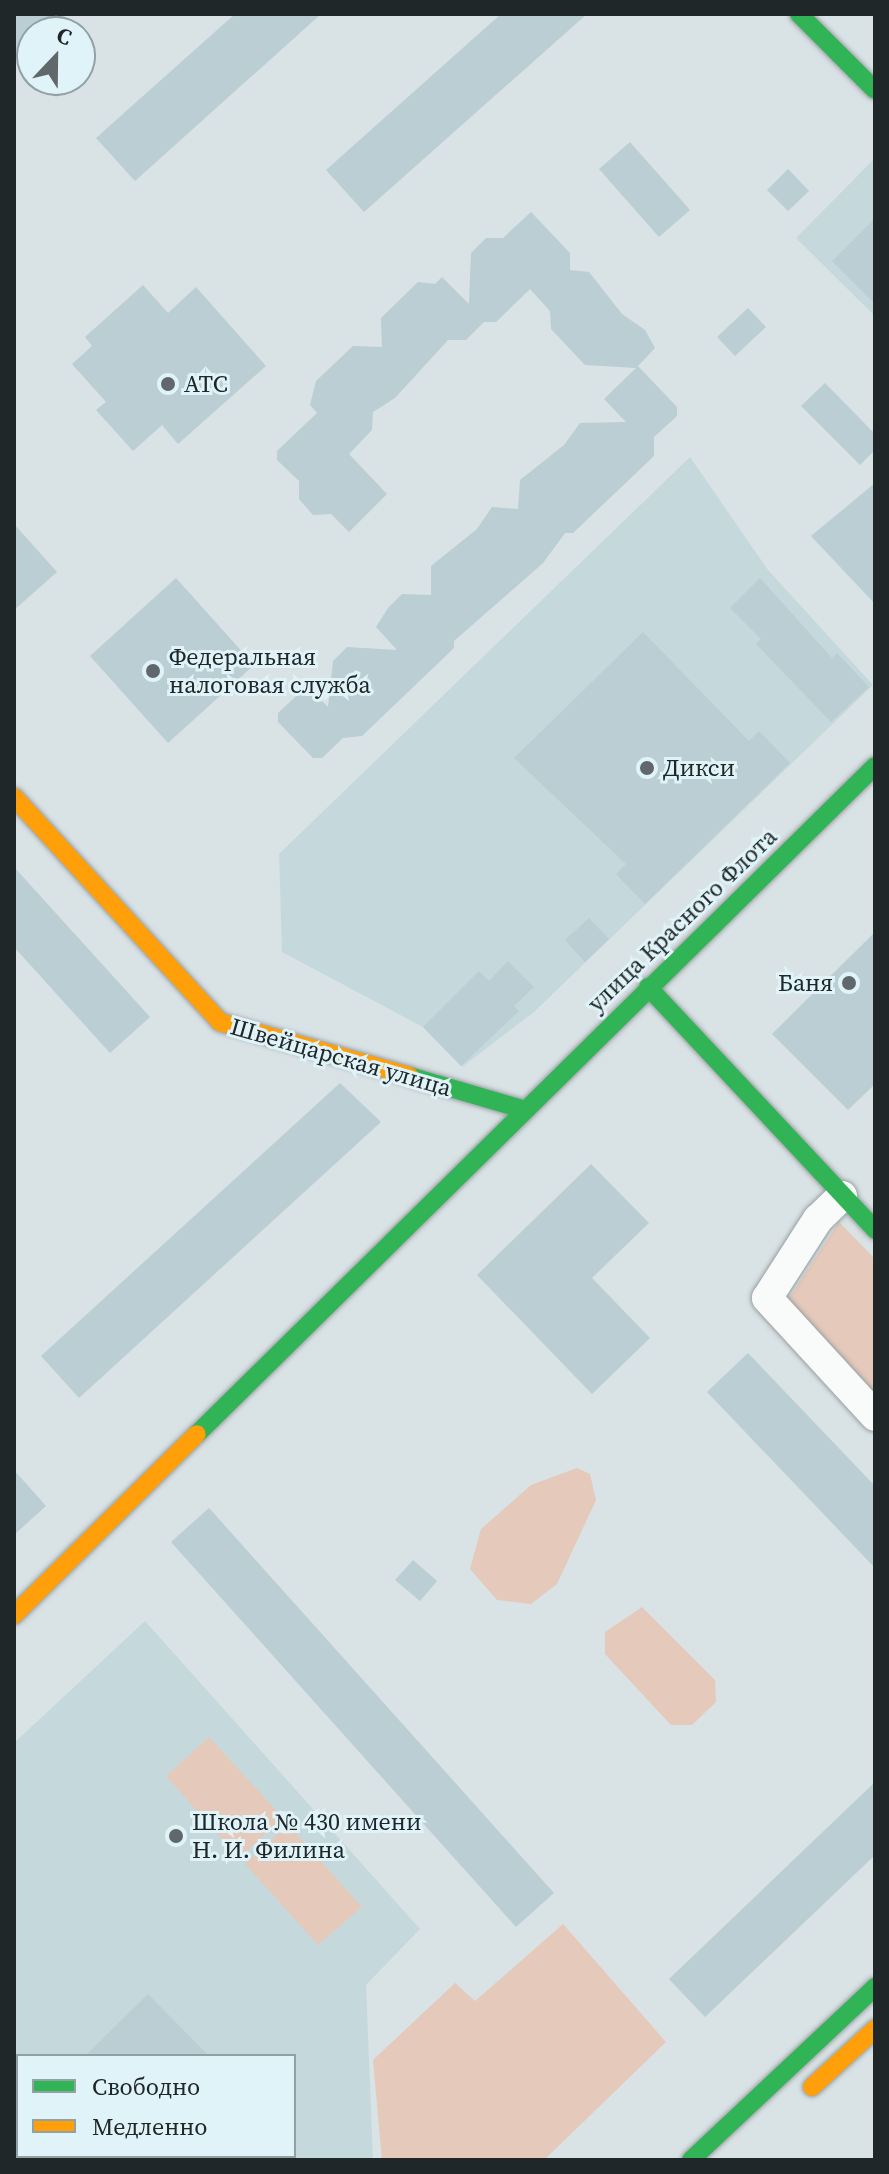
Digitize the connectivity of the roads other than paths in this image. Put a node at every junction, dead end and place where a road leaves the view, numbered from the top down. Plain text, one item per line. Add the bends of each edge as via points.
1 (799, 14) edge
2 (875, 90) edge
3 (875, 766) edge
4 (14, 797) edge
5 (648, 987) junction
6 (525, 1110) junction
7 (842, 1196) junction
8 (875, 1230) edge
9 (875, 1416) edge
10 (14, 1615) edge
11 (875, 1987) edge
12 (875, 2029) edge
13 (802, 2097) dead end
14 (691, 2160) edge

1 - 2 street
3 - 5 street, улица Красного Флота
4 - 6 street, Швейцарская улица via 220,1022
5 - 6 street, улица Красного Флота
5 - 7 street
6 - 10 street, улица Красного Флота via 485,1157
7 - 8 street
7 - 9 street via 818,1219 767,1298
11 - 14 street
12 - 13 street

